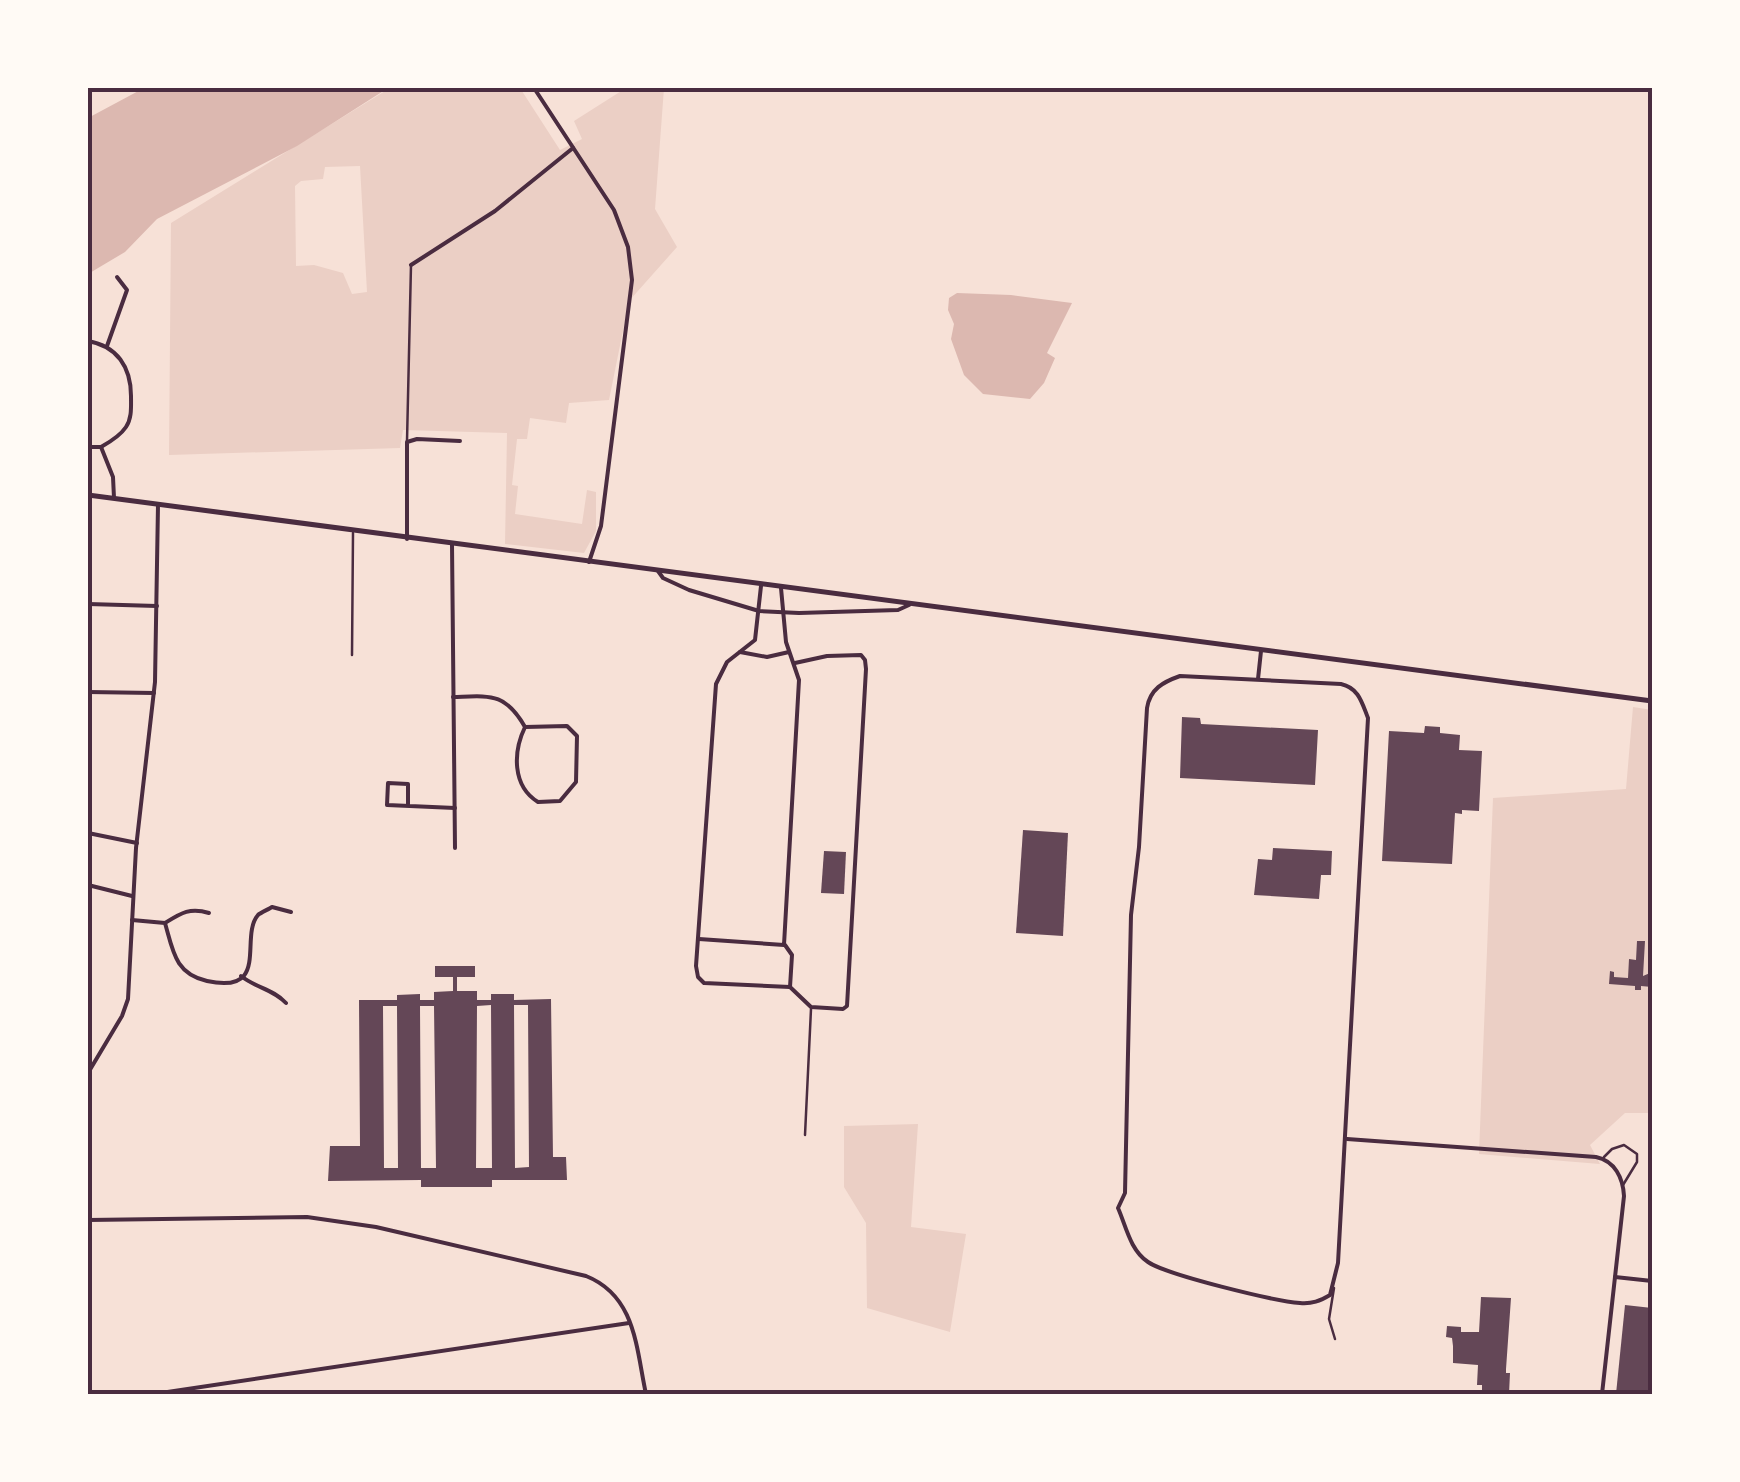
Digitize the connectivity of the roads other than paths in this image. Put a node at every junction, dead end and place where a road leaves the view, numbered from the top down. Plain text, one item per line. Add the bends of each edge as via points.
1 (534, 88) edge
2 (573, 148) junction
3 (410, 265) joint
4 (117, 277) dead end
5 (88, 341) edge
6 (107, 346) junction
7 (460, 441) dead end
8 (407, 442) junction
9 (88, 447) edge
10 (101, 447) junction
11 (88, 495) edge
12 (114, 498) junction
13 (158, 505) junction
14 (353, 532) junction
15 (408, 539) junction
16 (452, 544) junction
17 (589, 562) junction
18 (658, 572) junction
19 (761, 586) junction
20 (781, 588) junction
21 (88, 604) edge
22 (909, 605) junction
23 (157, 606) junction
24 (759, 611) junction
25 (782, 613) junction
26 (1261, 651) junction
27 (740, 652) junction
28 (789, 652) junction
29 (352, 655) dead end
30 (795, 663) junction
31 (1258, 679) junction
32 (88, 692) edge
33 (154, 692) junction
34 (454, 696) junction
35 (1652, 701) edge
36 (525, 727) junction
37 (408, 806) junction
38 (455, 808) junction
39 (88, 833) edge
40 (137, 843) junction
41 (455, 848) dead end
42 (88, 886) edge
43 (134, 896) junction
44 (291, 912) dead end
45 (209, 913) dead end
46 (132, 920) junction
47 (165, 923) junction
48 (699, 939) junction
49 (784, 945) junction
50 (242, 976) junction
51 (790, 988) junction
52 (286, 1003) dead end
53 (811, 1007) junction
54 (88, 1073) edge
55 (805, 1135) dead end
56 (1347, 1139) junction
57 (1604, 1158) junction
58 (1623, 1184) junction
59 (88, 1220) edge
60 (1615, 1277) junction
61 (1652, 1282) edge
62 (1334, 1288) junction
63 (629, 1323) junction
64 (1335, 1339) dead end
65 (154, 1394) edge
66 (646, 1394) edge
67 (1602, 1394) edge

1 - 2 street
2 - 3 street via 495,211
2 - 17 street via 614,210 632,280 601,526
3 - 8 lane
4 - 6 street via 127,290
5 - 6 street
6 - 10 street via 124,362 131,409 126,427
7 - 8 street
8 - 15 street
9 - 10 street
10 - 12 street
11 - 12 main road
12 - 13 main road
13 - 14 main road
13 - 23 street
14 - 15 main road
14 - 29 lane
15 - 16 main road
16 - 17 main road
16 - 34 street
17 - 18 main road
18 - 19 main road
18 - 24 street via 688,590
19 - 20 main road
19 - 24 street
20 - 22 main road
20 - 25 street
21 - 23 street
22 - 25 street
22 - 26 main road
23 - 33 street
24 - 25 street
24 - 27 street via 755,640
25 - 28 street
26 - 31 street
26 - 35 main road
27 - 28 street
27 - 48 street via 716,684
28 - 30 street
30 - 49 street
30 - 53 street via 860,655 866,668 847,1006
31 - 56 street via 1348,686 1368,718
31 - 62 street via 1180,676 1148,700 1131,915 1124,1193 1118,1208 1137,1252 1164,1270 1301,1303 1322,1301
32 - 33 street
33 - 40 street
34 - 36 street via 496,696
34 - 38 street
36 - 36 street via 518,740 522,789 538,802 560,802 576,782 577,736 567,726
37 - 37 street via 387,805 388,783 408,784
37 - 38 street
38 - 41 street
39 - 40 street
40 - 43 street
42 - 43 street
43 - 46 street
44 - 50 street via 272,908 259,914
45 - 47 street via 184,911
46 - 47 street
46 - 54 street via 128,999
47 - 50 street via 182,972 220,984
48 - 49 street
48 - 51 street via 697,972 704,983
49 - 51 street via 792,955
50 - 52 street
51 - 53 street
53 - 55 lane
56 - 57 street
56 - 62 street
57 - 58 street
57 - 58 lane via 1616,1146 1633,1149 1638,1162
58 - 60 street
59 - 63 street via 288,1217 376,1227 586,1276 613,1290
60 - 61 street
60 - 67 street
62 - 64 lane via 1329,1319
63 - 65 street
63 - 66 street

